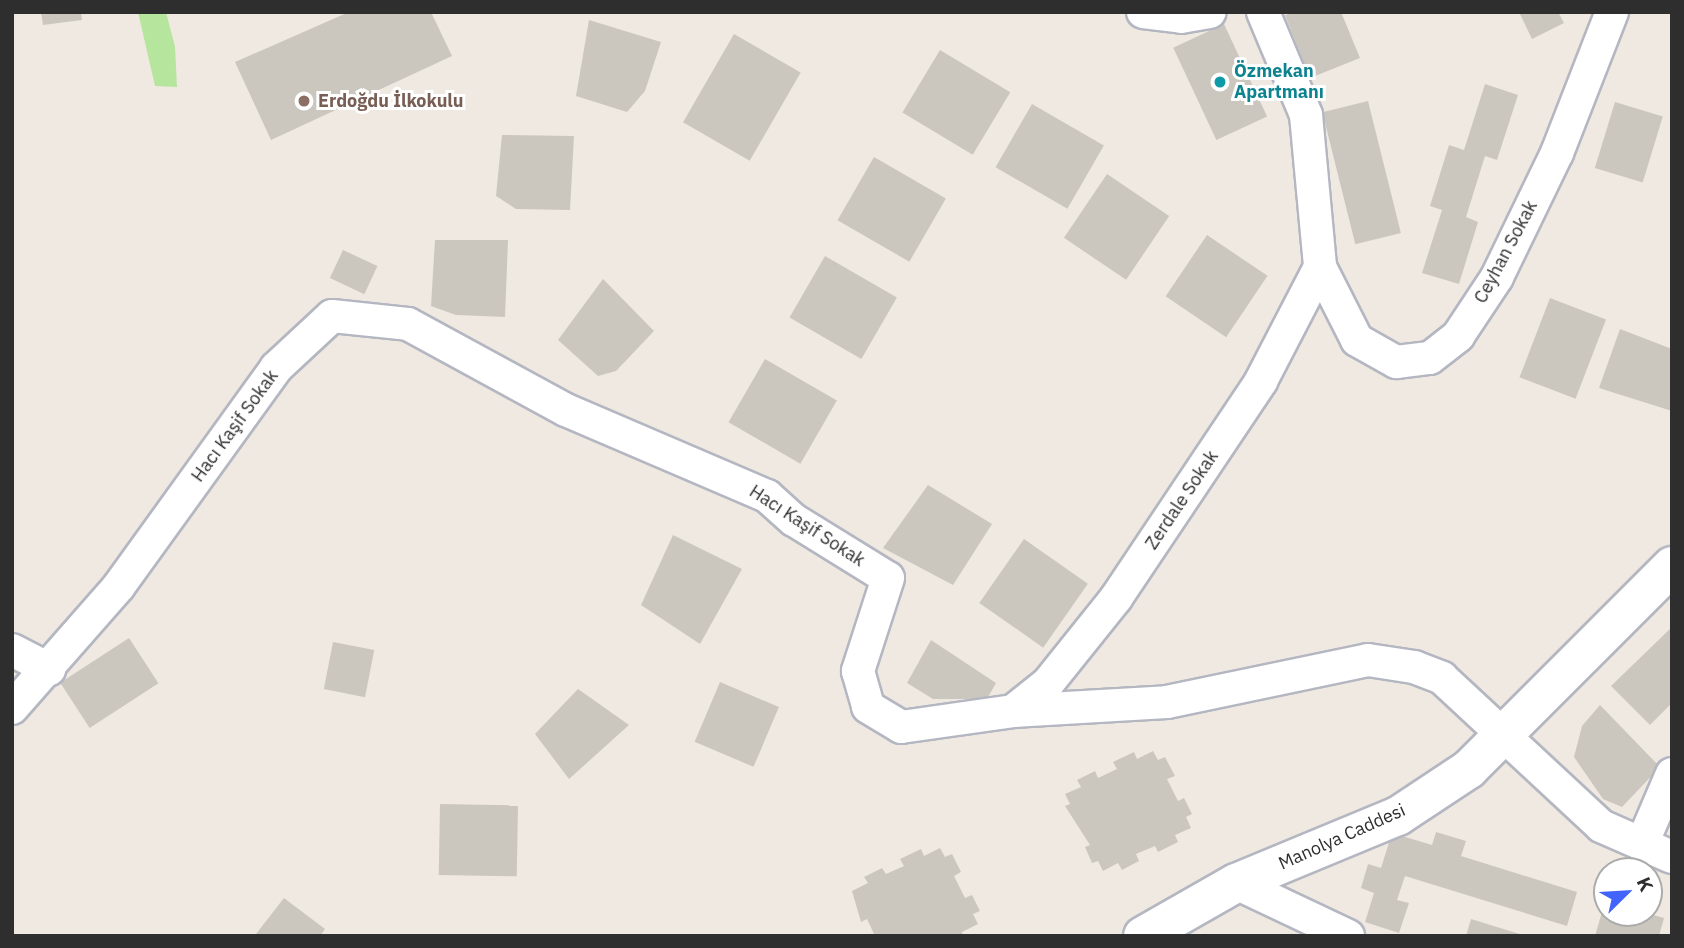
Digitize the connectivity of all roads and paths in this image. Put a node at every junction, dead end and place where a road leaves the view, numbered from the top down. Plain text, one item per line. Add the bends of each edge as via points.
1 (1143, 12) edge
2 (1210, 12) edge
3 (1263, 12) edge
4 (1612, 12) edge
5 (1320, 267) junction
6 (1672, 566) edge
7 (12, 650) edge
8 (49, 669) junction
9 (12, 708) edge
10 (1013, 711) junction
11 (1504, 737) junction
12 (1672, 774) edge
13 (1642, 844) junction
14 (1672, 857) edge
15 (1236, 883) junction
16 (1143, 936) edge
17 (1348, 936) edge

1 - 2 street via 1181,17
3 - 5 street, Ceyhan Sokak via 1306,115
4 - 5 street, Ceyhan Sokak via 1556,153 1497,277 1458,336 1430,358 1396,362 1357,340
5 - 10 street, Zerdale Sokak via 1261,381 1116,598 1048,682
6 - 11 street, Manolya Caddesi
7 - 8 street
8 - 9 street, Hacı Kaşif Sokak
8 - 10 street, Hacı Kaşif Sokak via 119,586 276,369 332,316 408,324 566,410 767,496 793,520 888,578 858,671 868,707 901,727
10 - 11 street, Hacı Kaşif Sokak via 1167,702 1368,660 1414,667 1442,678
11 - 13 street, Hacı Kaşif Sokak via 1601,826
11 - 15 street, Manolya Caddesi via 1469,769 1398,816
12 - 13 street
13 - 14 street, Hacı Kaşif Sokak
15 - 16 street, Manolya Caddesi
15 - 17 street

